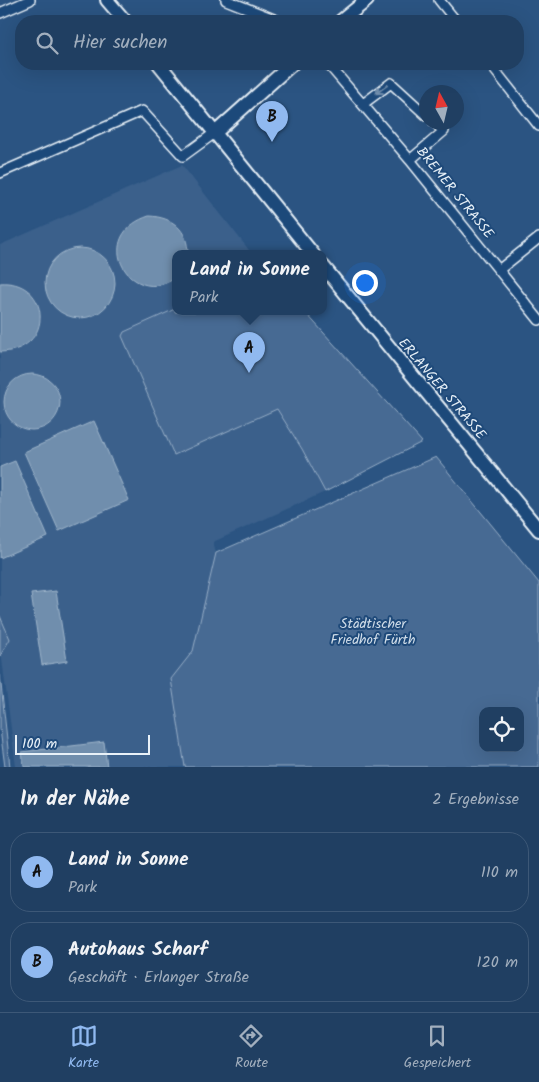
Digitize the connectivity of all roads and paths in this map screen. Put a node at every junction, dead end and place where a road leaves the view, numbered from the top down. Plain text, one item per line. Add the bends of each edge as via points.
1 (30, 0) edge
2 (107, 0) edge
3 (226, 0) edge
4 (367, 0) edge
5 (439, 0) edge
6 (0, 13) edge
7 (120, 15) edge
8 (263, 15) edge
9 (348, 15) edge
10 (451, 15) edge
11 (164, 70) edge
12 (285, 70) edge
13 (333, 70) edge
14 (495, 70) edge
15 (363, 104) junction
16 (419, 109) edge
17 (539, 126) edge
18 (443, 130) edge
19 (216, 132) junction
20 (410, 160) junction
21 (0, 173) edge
22 (539, 238) edge
23 (310, 250) edge
24 (500, 269) junction
25 (327, 271) edge
26 (539, 320) edge
27 (539, 530) edge

1 - 6 street
2 - 7 main road
3 - 8 street
4 - 9 main road
5 - 10 street
11 - 19 main road
12 - 19 main road
13 - 15 street, BREMER STRASSE
14 - 17 street
16 -> 15 street via 391,83
15 - 20 street, BREMER STRASSE
18 - 20 street
19 - 21 street via 183,156 142,111
19 - 23 main road
20 - 24 street, BREMER STRASSE
22 - 24 street
24 - 26 street, BREMER STRASSE
25 - 27 main road, ERLANGER STRASSE

